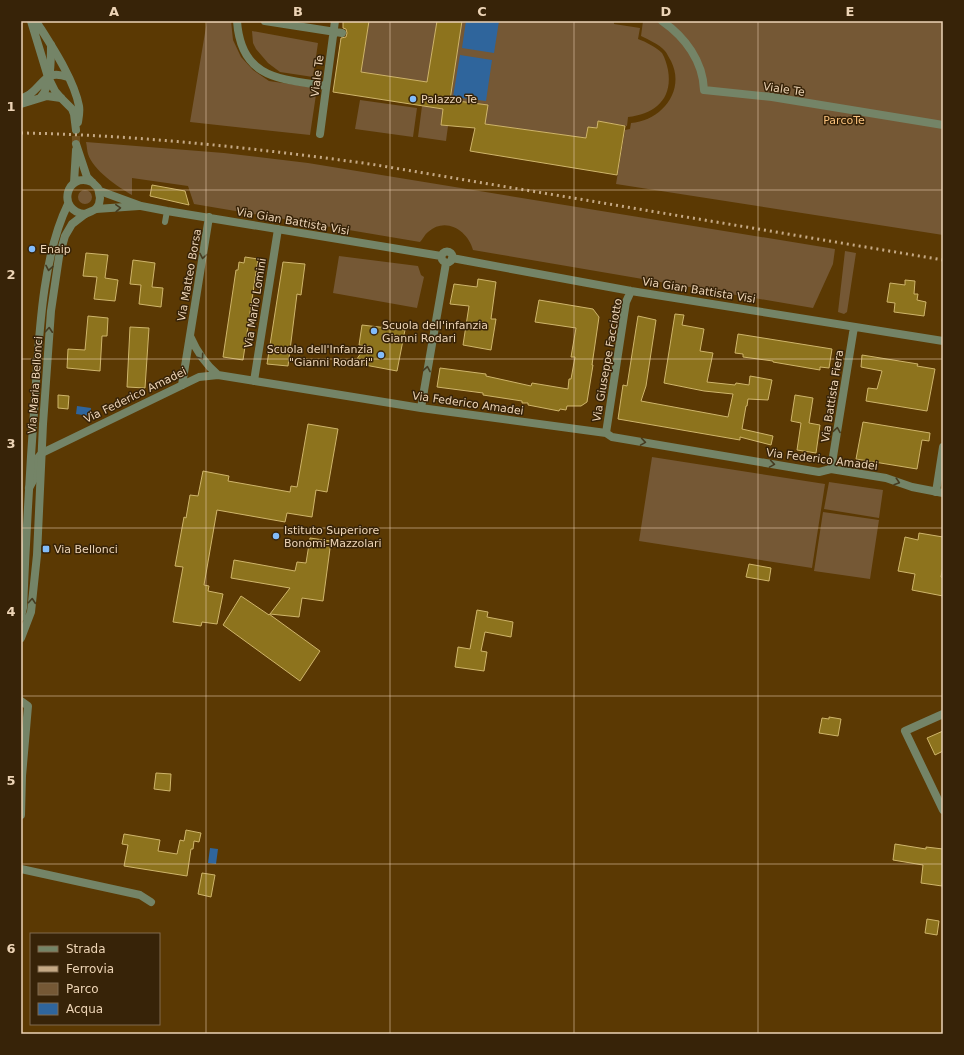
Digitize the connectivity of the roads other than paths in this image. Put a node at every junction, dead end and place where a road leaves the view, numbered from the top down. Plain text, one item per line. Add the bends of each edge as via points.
1 (30, 21) edge
2 (36, 21) edge
3 (237, 21) edge
4 (265, 21) edge
5 (335, 21) edge
6 (662, 21) edge
7 (338, 33) junction
8 (51, 45) junction
9 (43, 59) junction
10 (48, 76) junction
11 (68, 77) junction
12 (41, 82) junction
13 (326, 86) junction
14 (41, 97) junction
15 (60, 98) junction
16 (21, 99) edge
17 (21, 104) edge
18 (943, 124) edge
19 (320, 134) dead end
20 (92, 182) junction
21 (74, 183) junction
22 (100, 191) junction
23 (68, 204) junction
24 (141, 206) junction
25 (96, 208) junction
26 (168, 211) junction
27 (85, 214) junction
28 (209, 218) junction
29 (166, 222) dead end
30 (278, 229) junction
31 (446, 259) junction
32 (631, 291) junction
33 (854, 327) junction
34 (190, 336) junction
35 (943, 341) edge
36 (218, 375) junction
37 (254, 381) junction
38 (182, 385) junction
39 (421, 408) junction
40 (606, 433) junction
41 (943, 447) edge
42 (42, 453) junction
43 (831, 469) junction
44 (29, 489) junction
45 (940, 493) edge
46 (24, 552) edge
47 (21, 617) edge
48 (21, 638) edge
49 (21, 702) edge
50 (943, 714) edge
51 (943, 810) edge
52 (21, 815) edge
53 (21, 870) edge
54 (151, 902) dead end

1 - 9 street
2 - 8 street
3 - 13 street via 239,42 258,68 280,78
4 - 7 street
5 - 7 street, Viale Te
6 - 18 street, Viale Te via 679,34 693,53 703,79 704,90 772,97
7 - 13 street, Viale Te
8 - 10 street
8 - 11 street
9 - 10 street
9 - 12 street
10 - 11 street via 61,74
10 - 12 street
10 - 14 street via 47,89
10 - 15 street
11 - 15 street via 79,107 76,130 72,109
12 - 16 street via 30,94
13 - 19 street, Viale Te
14 - 15 street
14 - 17 street
20 - 21 street via 82,180
20 - 21 street, Via Maria Bellonci via 87,177 76,144
20 - 22 street, Via Maria Bellonci
21 - 23 street, Via Maria Bellonci via 67,195
22 - 24 street, Via Gian Battista Visi
22 - 25 street via 100,200
23 - 27 street via 74,210
23 -> 44 street, Via Maria Bellonci via 54,239 46,286
25 -> 24 street, Via Gian Battista Visi
24 - 26 street, Via Gian Battista Visi
25 - 27 street, Via Maria Bellonci
26 - 28 street, Via Gian Battista Visi
26 - 29 lane
42 -> 27 street, Via Maria Bellonci via 51,311 59,257 68,230
28 - 30 street, Via Gian Battista Visi
28 -> 34 street, Via Matteo Borsa
30 - 31 street, Via Gian Battista Visi
30 - 37 street, Via Mario Lomini
31 - 32 street, Via Gian Battista Visi
39 -> 31 street
32 - 33 street, Via Gian Battista Visi
32 - 40 street, Via Giuseppe Facciotto via 626,302
33 - 35 street, Via Gian Battista Visi
43 -> 33 street, Via Battista Fiera
34 -> 36 street, Via Matteo Borsa via 201,358
34 - 38 street, Via Matteo Borsa
36 - 37 street, Via Federico Amadei
36 - 38 street, Via Federico Amadei via 199,377
37 - 39 street, Via Federico Amadei
38 - 42 street, Via Federico Amadei
39 - 40 street, Via Federico Amadei
40 -> 43 street, Via Federico Amadei via 612,437 819,472
41 - 45 street
42 - 44 street via 36,460 34,477
48 -> 42 street, Via Maria Bellonci via 31,612 37,555
43 -> 45 street, Via Federico Amadei via 886,478
44 - 46 street, Via Maria Bellonci
46 - 47 street, Via Maria Bellonci
49 - 52 street via 28,706
50 - 51 street via 905,731
53 - 54 street via 140,895

